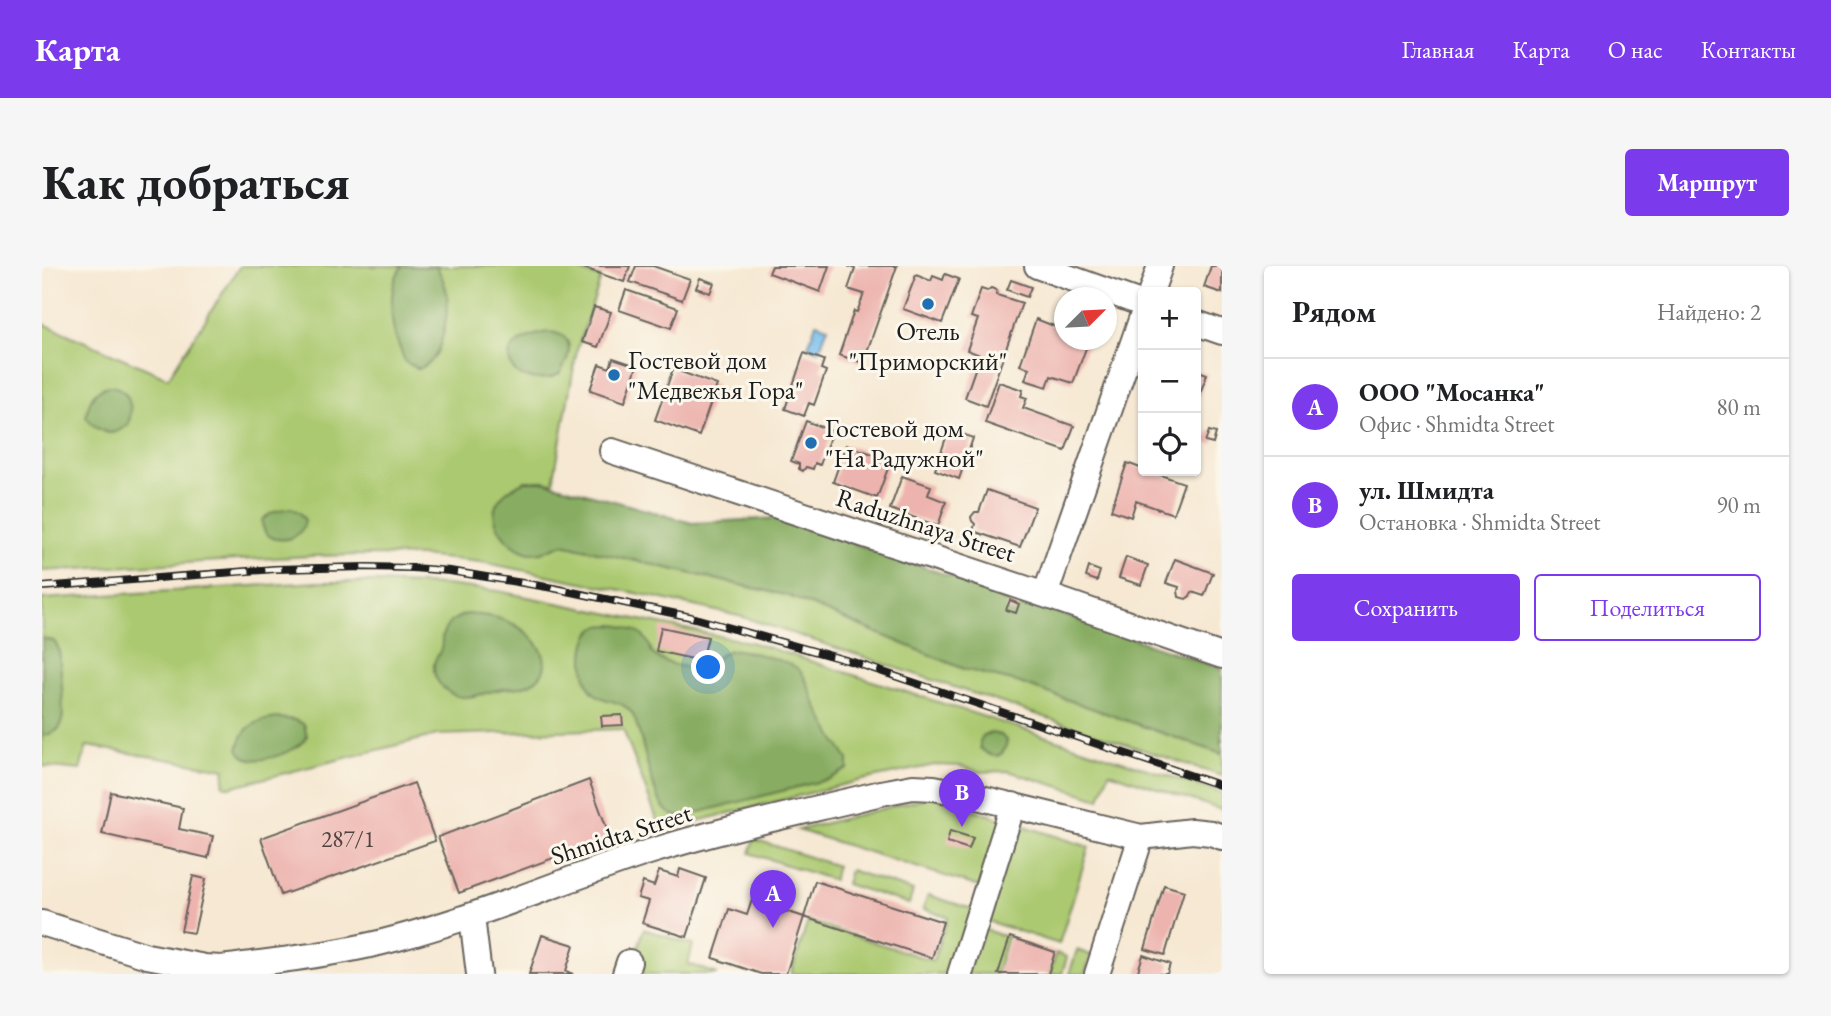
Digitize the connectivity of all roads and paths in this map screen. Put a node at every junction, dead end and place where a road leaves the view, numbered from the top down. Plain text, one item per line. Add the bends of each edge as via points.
1 (1037, 266) edge
2 (1160, 266) edge
3 (1153, 287) edge
4 (1138, 302) edge
5 (1201, 325) edge
6 (1138, 328) edge
7 (1222, 332) edge
8 (612, 451) dead end
9 (1045, 595) junction
10 (1222, 656) edge
11 (1013, 805) junction
12 (1141, 837) junction
13 (1222, 837) edge
14 (472, 916) junction
15 (42, 923) edge
16 (144, 965) edge
17 (479, 974) edge
18 (960, 974) edge
19 (1097, 974) edge

1 - 4 street
2 - 3 street
5 - 7 street
6 - 9 street
8 - 9 street, Raduzhnaya Street
9 - 10 street, Raduzhnaya Street
11 - 12 street, Shmidta Street
11 - 14 street, Shmidta Street via 934,788 897,790 670,846
11 - 18 street
12 - 13 street, Shmidta Street via 1192,831
12 - 19 street
14 - 16 street, Shmidta Street via 364,946 221,968
14 - 17 street
15 - 16 street, Shmidta Street

